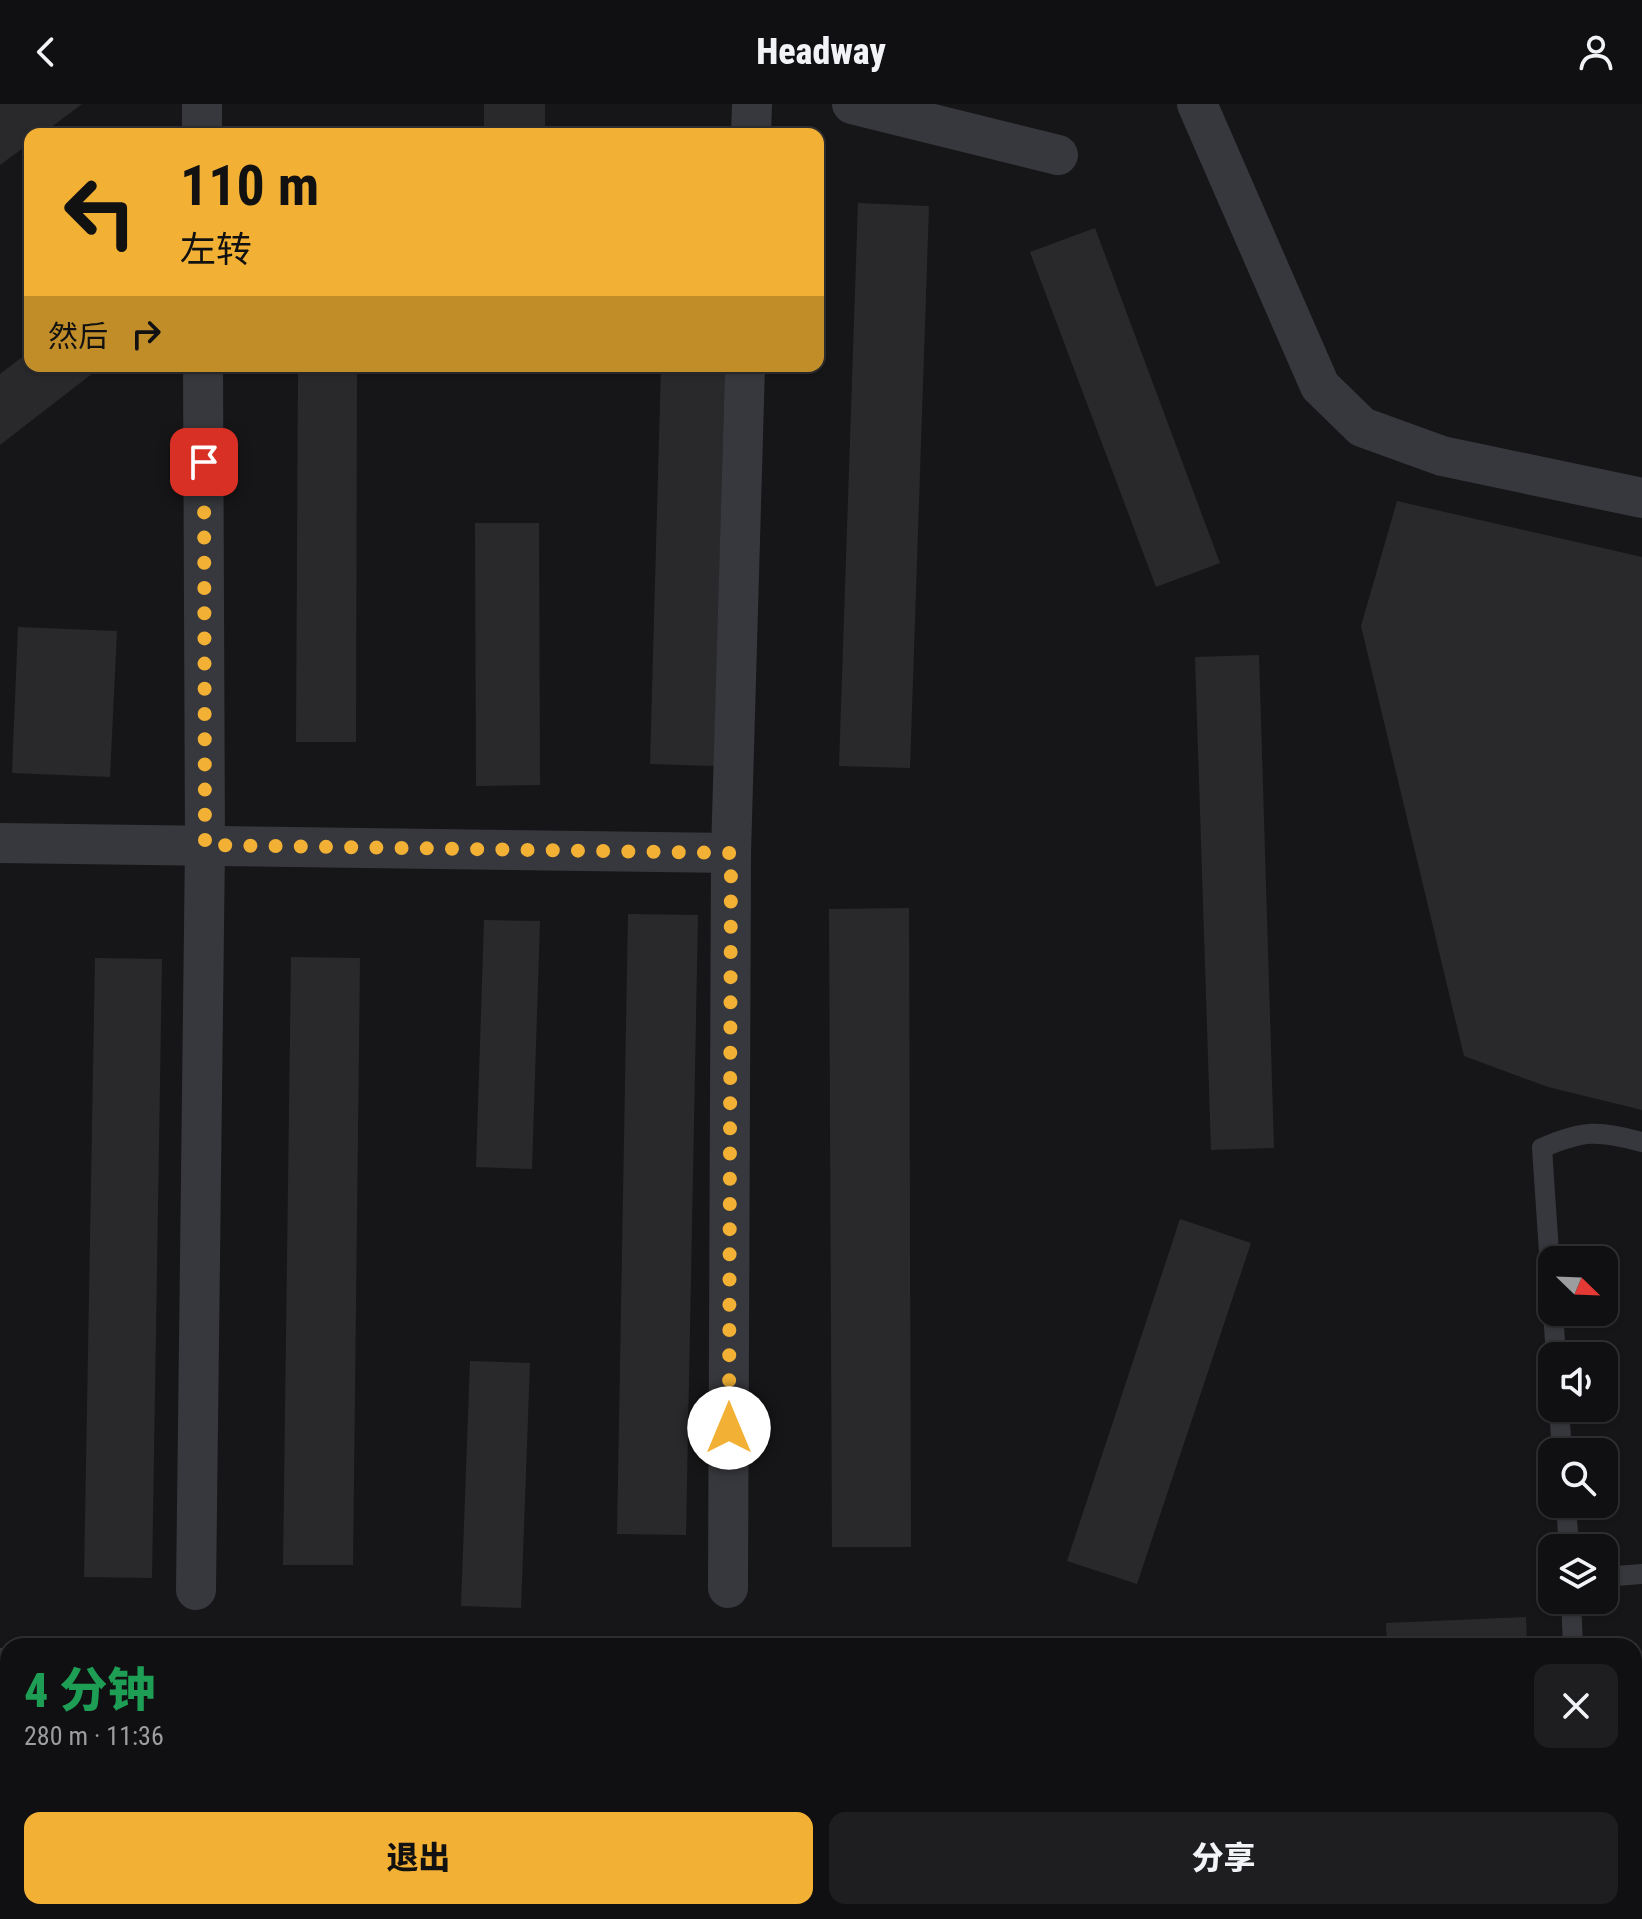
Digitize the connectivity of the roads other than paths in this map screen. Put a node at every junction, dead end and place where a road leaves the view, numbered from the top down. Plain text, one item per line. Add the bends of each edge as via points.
1 (202, 104) edge
2 (752, 104) edge
3 (852, 104) edge
4 (1197, 104) edge
5 (202, 128) edge
6 (751, 128) edge
7 (1058, 155) dead end
8 (203, 372) edge
9 (745, 372) edge
10 (1642, 498) edge
11 (0, 843) edge
12 (205, 845) junction
13 (731, 853) junction
14 (1642, 1142) edge
15 (1549, 1246) edge
16 (1642, 1574) edge
17 (1618, 1576) edge
18 (728, 1588) dead end
19 (196, 1590) dead end
20 (1572, 1614) edge
21 (1573, 1638) edge

1 - 5 street
2 - 6 street
3 - 7 street
4 - 10 street via 1320,386 1362,427 1442,456
8 - 12 street
9 - 13 street
11 - 12 street
12 - 13 street
12 - 19 street
13 - 18 street
14 - 15 lane via 1600,1132 1570,1136 1542,1148
16 - 17 lane
20 - 21 lane

